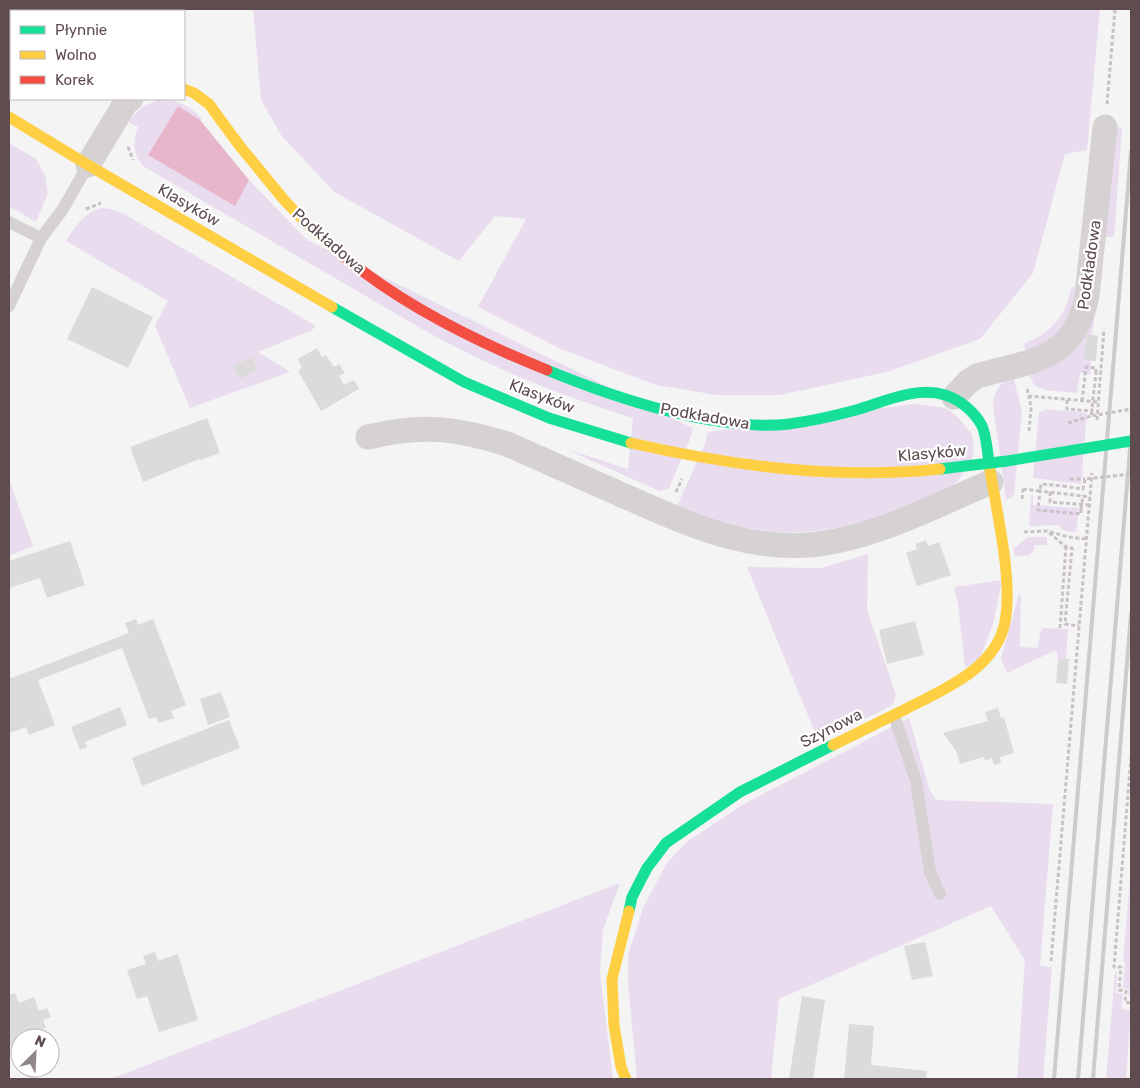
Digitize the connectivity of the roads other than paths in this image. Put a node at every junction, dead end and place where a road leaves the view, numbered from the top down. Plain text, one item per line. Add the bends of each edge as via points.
1 (185, 89) edge
2 (129, 100) edge
3 (9, 117) edge
4 (1106, 127) road end
5 (88, 165) junction
6 (9, 222) edge
7 (42, 238) junction
8 (9, 306) edge
9 (954, 397) junction
10 (368, 437) dead end
11 (1131, 441) edge
12 (991, 482) junction
13 (894, 715) junction
14 (940, 894) dead end
15 (626, 1079) edge

1 - 9 street, Podkładowa via 209,104 269,184 348,262 451,326 562,378 685,415 750,425 786,425 814,420 924,391
2 - 5 street
3 - 5 street, Klasyków
4 - 9 street, Podkładowa via 1087,295 1078,326 1059,349 1046,356 977,376
5 - 7 lane
5 - 11 street, Klasyków, bridge via 464,382 549,418 631,443 680,455 760,467 882,473 972,466
6 - 7 lane
7 - 8 lane
9 - 12 street, Szynowa via 974,413 982,426
10 - 12 street via 415,428 476,434 508,444 688,524 730,537 777,545 834,542 874,532
12 - 13 street, Szynowa via 1005,568 1005,624 1001,637 986,658 963,678
13 - 14 lane via 916,781 930,872
13 - 15 street, Szynowa via 740,792 666,843 647,868 632,896 612,980 614,1025

